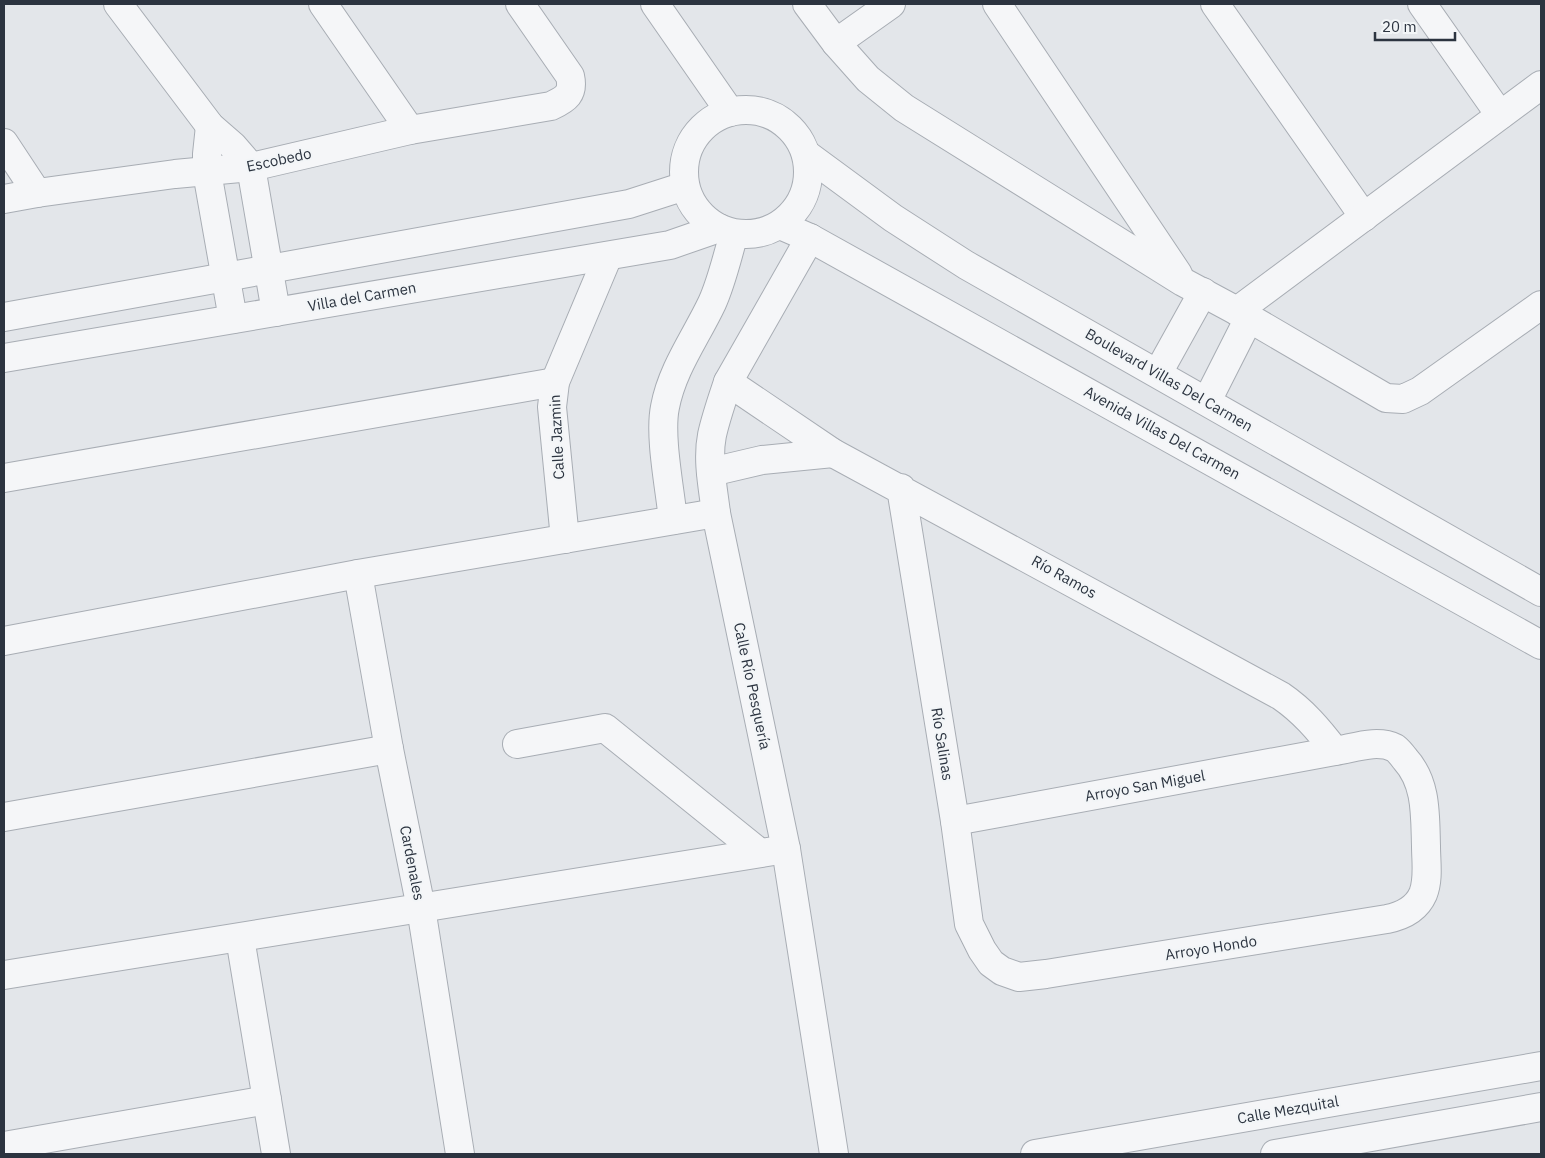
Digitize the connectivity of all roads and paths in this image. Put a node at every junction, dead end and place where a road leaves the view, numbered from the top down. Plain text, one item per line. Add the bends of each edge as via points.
1 (118, 4) edge
2 (323, 4) edge
3 (520, 4) edge
4 (655, 4) edge
5 (807, 4) edge
6 (891, 4) edge
7 (996, 4) edge
8 (1215, 4) edge
9 (1422, 4) edge
10 (836, 43) junction
11 (1541, 85) edge
12 (730, 112) junction
13 (1500, 115) junction
14 (210, 126) junction
15 (410, 130) junction
16 (4, 143) edge
17 (806, 154) junction
18 (251, 167) junction
19 (207, 172) junction
20 (685, 186) junction
21 (37, 192) junction
22 (4, 199) edge
23 (1364, 217) junction
24 (780, 225) junction
25 (726, 231) junction
26 (810, 238) junction
27 (608, 256) junction
28 (269, 269) junction
29 (226, 277) junction
30 (1193, 287) junction
31 (1541, 305) edge
32 (276, 312) junction
33 (1243, 314) junction
34 (4, 316) edge
35 (234, 319) junction
36 (4, 358) edge
37 (1158, 373) junction
38 (555, 382) junction
39 (728, 382) junction
40 (1207, 401) junction
41 (833, 453) junction
42 (711, 472) junction
43 (4, 478) edge
44 (901, 488) junction
45 (716, 513) junction
46 (673, 520) junction
47 (565, 539) junction
48 (358, 574) junction
49 (1541, 592) edge
50 (4, 641) edge
51 (1541, 645) edge
52 (517, 744) dead end
53 (389, 749) junction
54 (1335, 751) junction
55 (4, 817) edge
56 (954, 821) junction
57 (773, 851) junction
58 (421, 908) junction
59 (240, 938) junction
60 (4, 975) edge
61 (1019, 977) joint
62 (1541, 1066) edge
63 (267, 1100) junction
64 (1541, 1108) edge
65 (4, 1146) edge
66 (276, 1154) edge
67 (460, 1154) edge
68 (834, 1154) edge
69 (1035, 1154) edge
70 (1275, 1154) edge

1 - 14 street
2 - 15 street
3 - 15 street, Escobedo via 570,76 570,92 551,106
4 - 12 street
5 - 10 street
6 - 10 street
7 - 30 street
8 - 23 street
9 - 13 street
10 - 30 street via 868,79 904,108
11 - 13 street
12 - 17 street, Villa del Carmen via 746,109 776,117 790,127
12 - 20 street, Villa del Carmen via 716,117 693,139 685,162
13 - 23 street
14 - 18 street
14 - 19 street
15 - 18 street, Escobedo
16 - 21 street
17 - 24 street, Villa del Carmen via 808,186 793,215
17 - 37 street, Boulevard Villas Del Carmen via 893,218 966,265
18 - 19 street, Escobedo
18 - 28 street
19 - 21 street, Escobedo
19 - 29 street
20 - 25 street, Villa del Carmen via 694,207 705,219
20 - 28 street via 629,204
21 - 22 street, Escobedo
23 - 33 street
24 - 25 street, Villa del Carmen via 750,235
24 - 26 street, Avenida Villas Del Carmen
25 - 27 street, Villa del Carmen
25 - 46 street via 722,279 672,380 665,408 664,438
26 - 39 street, Calle Río Pesquería
26 - 51 street, Avenida Villas Del Carmen
27 - 32 street, Villa del Carmen
27 - 38 street, Calle Jazmin
28 - 29 street
28 - 32 street
29 - 34 street
29 - 35 street
30 - 33 street
30 - 37 street
31 - 33 street via 1420,391 1403,399 1386,398
32 - 35 street, Villa del Carmen
33 - 40 street
35 - 36 street, Villa del Carmen
37 - 40 street, Boulevard Villas Del Carmen
38 - 43 street
38 - 47 street, Calle Jazmin via 552,407
39 - 41 street, Río Ramos
39 - 42 street, Calle Río Pesquería via 712,437
40 - 49 street, Boulevard Villas Del Carmen
41 - 42 street via 762,460
41 - 44 street, Río Ramos
42 - 45 street, Calle Río Pesquería
44 - 54 street, Río Ramos via 1282,696 1314,724
44 - 56 street, Río Salinas
45 - 46 street
45 - 57 street, Calle Río Pesquería
46 - 47 street
47 - 48 street
48 - 50 street
48 - 53 street, Cardenales
52 - 57 street via 605,728
53 - 55 street
53 - 58 street, Cardenales
54 - 56 street, Arroyo San Miguel
54 - 61 street, Arroyo Hondo via 1385,744 1397,749 1419,782 1425,802 1427,880 1422,896 1411,909 1402,915
56 - 61 street, Río Salinas via 969,924 991,963
57 - 58 street
57 - 68 street, Calle Río Pesquería
58 - 59 street
58 - 67 street, Cardenales
59 - 60 street
59 - 63 street
62 - 69 street, Calle Mezquital
63 - 65 street
63 - 66 street
64 - 70 street

